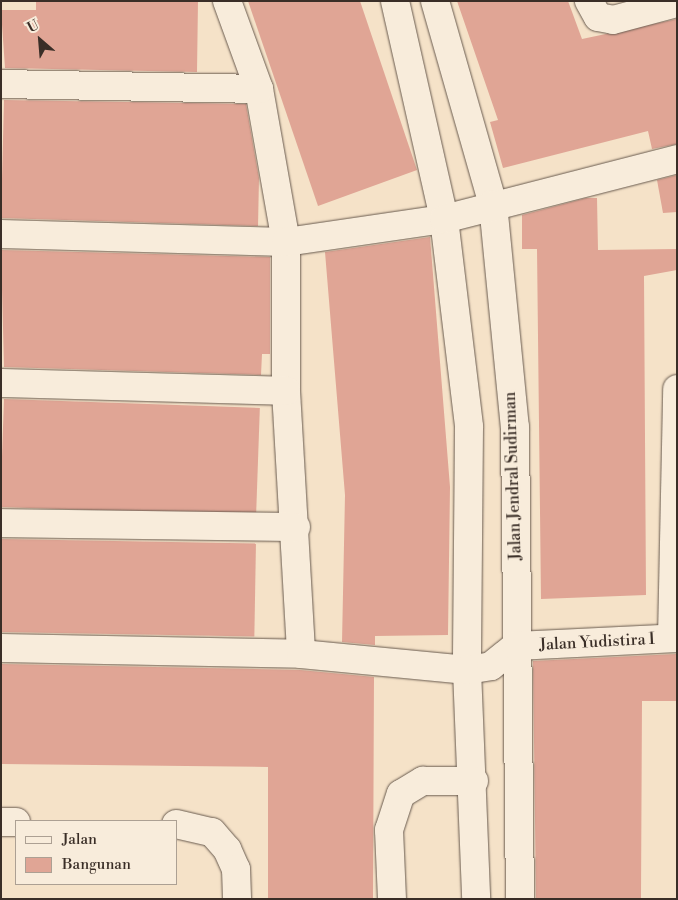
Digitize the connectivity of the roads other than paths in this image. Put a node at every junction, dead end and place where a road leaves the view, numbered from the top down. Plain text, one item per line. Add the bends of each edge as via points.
1 (227, 1) edge
2 (395, 1) edge
3 (435, 1) edge
4 (589, 1) edge
5 (677, 3) edge
6 (1, 84) edge
7 (259, 89) junction
8 (677, 159) edge
9 (492, 204) junction
10 (444, 219) junction
11 (1, 234) edge
12 (286, 242) junction
13 (1, 383) edge
14 (677, 390) edge
15 (286, 391) junction
16 (675, 487) edge
17 (1, 523) edge
18 (296, 527) junction
19 (674, 638) edge
20 (516, 646) junction
21 (1, 648) edge
22 (301, 654) junction
23 (467, 670) junction
24 (474, 781) junction
25 (1, 822) edge
26 (15, 822) edge
27 (178, 824) edge
28 (237, 899) edge
29 (392, 899) edge
30 (476, 899) edge
31 (520, 899) edge

1 - 7 street
2 - 10 street
3 - 9 street, Jalan Jendral Sudirman
4 - 5 street via 598,17 613,20
6 - 7 street
7 - 12 street
8 - 9 street
9 - 10 street
9 - 20 street, Jalan Jendral Sudirman via 515,427
10 - 12 street
10 - 23 street via 468,427
11 - 12 street
12 - 15 street
13 - 15 street
14 - 16 street
15 - 18 street
16 - 19 street
17 - 18 street
18 - 22 street
19 - 20 street, Jalan Yudistira I
20 - 23 street via 491,666
20 - 31 street, Jalan Jendral Sudirman
21 - 22 street
22 - 23 street
23 - 24 street
24 - 29 street via 422,781 401,794 389,830
24 - 30 street
25 - 26 street
27 - 28 street via 212,832 227,849 236,869

